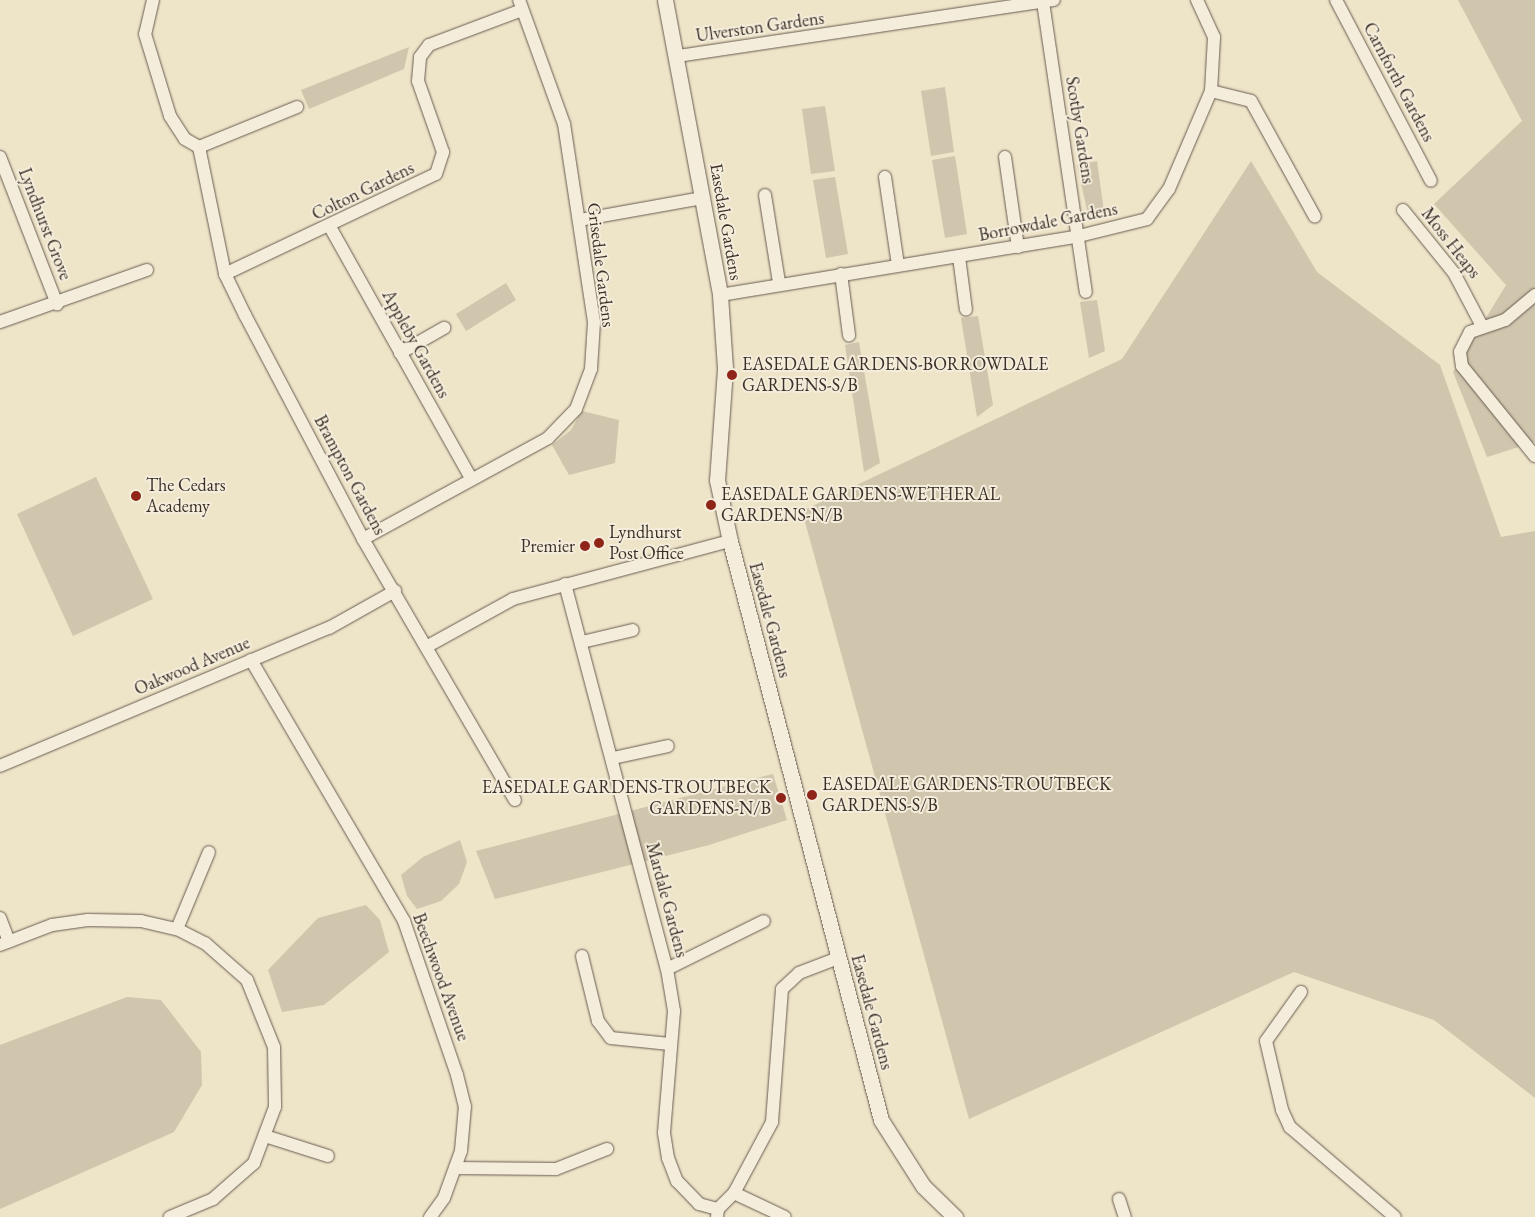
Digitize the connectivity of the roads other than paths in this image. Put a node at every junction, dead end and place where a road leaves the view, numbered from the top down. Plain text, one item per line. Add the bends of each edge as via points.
1 (153, 0) edge
2 (665, 0) edge
3 (1197, 0) edge
4 (1336, 0) edge
5 (1048, 1) edge
6 (520, 5) edge
7 (678, 56) junction
8 (1212, 91) junction
9 (297, 107) dead end
10 (199, 147) junction
11 (0, 157) edge
12 (1006, 157) dead end
13 (885, 177) dead end
14 (1432, 181) dead end
15 (765, 194) dead end
16 (702, 198) junction
17 (1403, 210) dead end
18 (1315, 217) dead end
19 (578, 220) junction
20 (330, 227) junction
21 (1079, 236) junction
22 (1018, 247) junction
23 (959, 256) junction
24 (898, 264) junction
25 (147, 270) dead end
26 (225, 274) junction
27 (841, 274) junction
28 (779, 282) junction
29 (1086, 292) dead end
30 (720, 295) junction
31 (1535, 295) edge
32 (57, 304) junction
33 (966, 310) dead end
34 (0, 322) edge
35 (1482, 326) junction
36 (444, 328) dead end
37 (849, 335) dead end
38 (400, 353) junction
39 (1535, 453) edge
40 (471, 478) junction
41 (363, 539) junction
42 (730, 541) junction
43 (565, 584) junction
44 (395, 591) junction
45 (633, 630) dead end
46 (582, 642) junction
47 (426, 647) junction
48 (251, 660) junction
49 (668, 746) dead end
50 (613, 758) junction
51 (0, 766) edge
52 (515, 800) dead end
53 (209, 852) dead end
54 (0, 918) edge
55 (764, 921) dead end
56 (177, 929) junction
57 (4, 943) edge
58 (582, 956) dead end
59 (838, 958) junction
60 (667, 969) junction
61 (1301, 992) dead end
62 (670, 1044) junction
63 (265, 1136) junction
64 (606, 1149) dead end
65 (328, 1156) dead end
66 (455, 1168) junction
67 (734, 1192) junction
68 (1120, 1199) dead end
69 (717, 1213) edge
70 (170, 1217) edge
71 (430, 1217) edge
72 (785, 1217) edge
73 (955, 1217) edge
74 (1125, 1217) edge
75 (1395, 1217) edge

1 - 10 street via 145,34 170,116 185,139
2 - 7 street, Easedale Gardens
3 - 8 street, Borrowdale Gardens via 1214,37
4 - 14 street, Carnforth Gardens
5 - 7 street, Ulverston Gardens
5 - 21 street, Scotby Gardens
6 - 19 street, Grisedale Gardens via 564,124
6 - 20 street, Colton Gardens via 429,45 420,57 418,81 443,152 436,174
7 - 16 street, Easedale Gardens
8 - 18 street via 1251,101
8 - 21 street, Borrowdale Gardens via 1170,189 1146,219
9 - 10 street
10 - 26 street, Brampton Gardens
11 - 32 street, Lyndhurst Grove
12 - 22 street
13 - 24 street
15 - 28 street
16 - 19 street
16 - 30 street, Easedale Gardens
17 - 35 street, Moss Heaps via 1454,273
19 - 40 street, Grisedale Gardens via 594,322 591,369 576,409 548,438
20 - 26 street, Colton Gardens
20 - 38 street, Appleby Gardens
21 - 22 street, Borrowdale Gardens
21 - 29 street, Scotby Gardens
22 - 23 street, Borrowdale Gardens
23 - 24 street, Borrowdale Gardens
23 - 33 street
24 - 27 street, Borrowdale Gardens
25 - 32 street
26 - 41 street, Brampton Gardens
27 - 28 street, Borrowdale Gardens
27 - 37 street
28 - 30 street, Borrowdale Gardens
30 - 42 street, Easedale Gardens via 724,369 717,480
31 - 35 street via 1505,320
32 - 34 street
35 - 39 street via 1470,332 1463,344 1462,366
36 - 38 street
38 - 40 street, Appleby Gardens
40 - 41 street, Grisedale Gardens
41 - 44 street, Brampton Gardens
42 - 43 street
42 - 59 street, Easedale Gardens
43 - 46 street, Mardale Gardens
43 - 47 street via 513,599
44 - 47 street, Brampton Gardens
44 - 48 street, Oakwood Avenue via 329,628
45 - 46 street
46 - 50 street, Mardale Gardens
47 - 52 street, Brampton Gardens
48 - 51 street, Oakwood Avenue
48 - 66 street, Beechwood Avenue via 404,921 465,1106
49 - 50 street
50 - 60 street, Mardale Gardens
53 - 56 street
54 - 57 street
55 - 60 street
56 - 57 street via 141,921 88,920 52,925
56 - 63 street via 238,968 263,1013 274,1047 278,1077 275,1107
58 - 62 street via 598,1021 611,1038
59 - 67 street via 799,973 782,989 772,1122
59 - 73 street, Easedale Gardens via 881,1120 923,1186
60 - 62 street, Mardale Gardens via 674,1011
61 - 75 street via 1266,1040 1282,1110 1290,1127
62 - 69 street, Mardale Gardens via 664,1133 668,1158 677,1181 698,1204
63 - 65 street
63 - 70 street via 254,1163 213,1199
64 - 66 street via 556,1169
66 - 71 street, Beechwood Avenue
67 - 69 street
67 - 72 street
68 - 74 street

